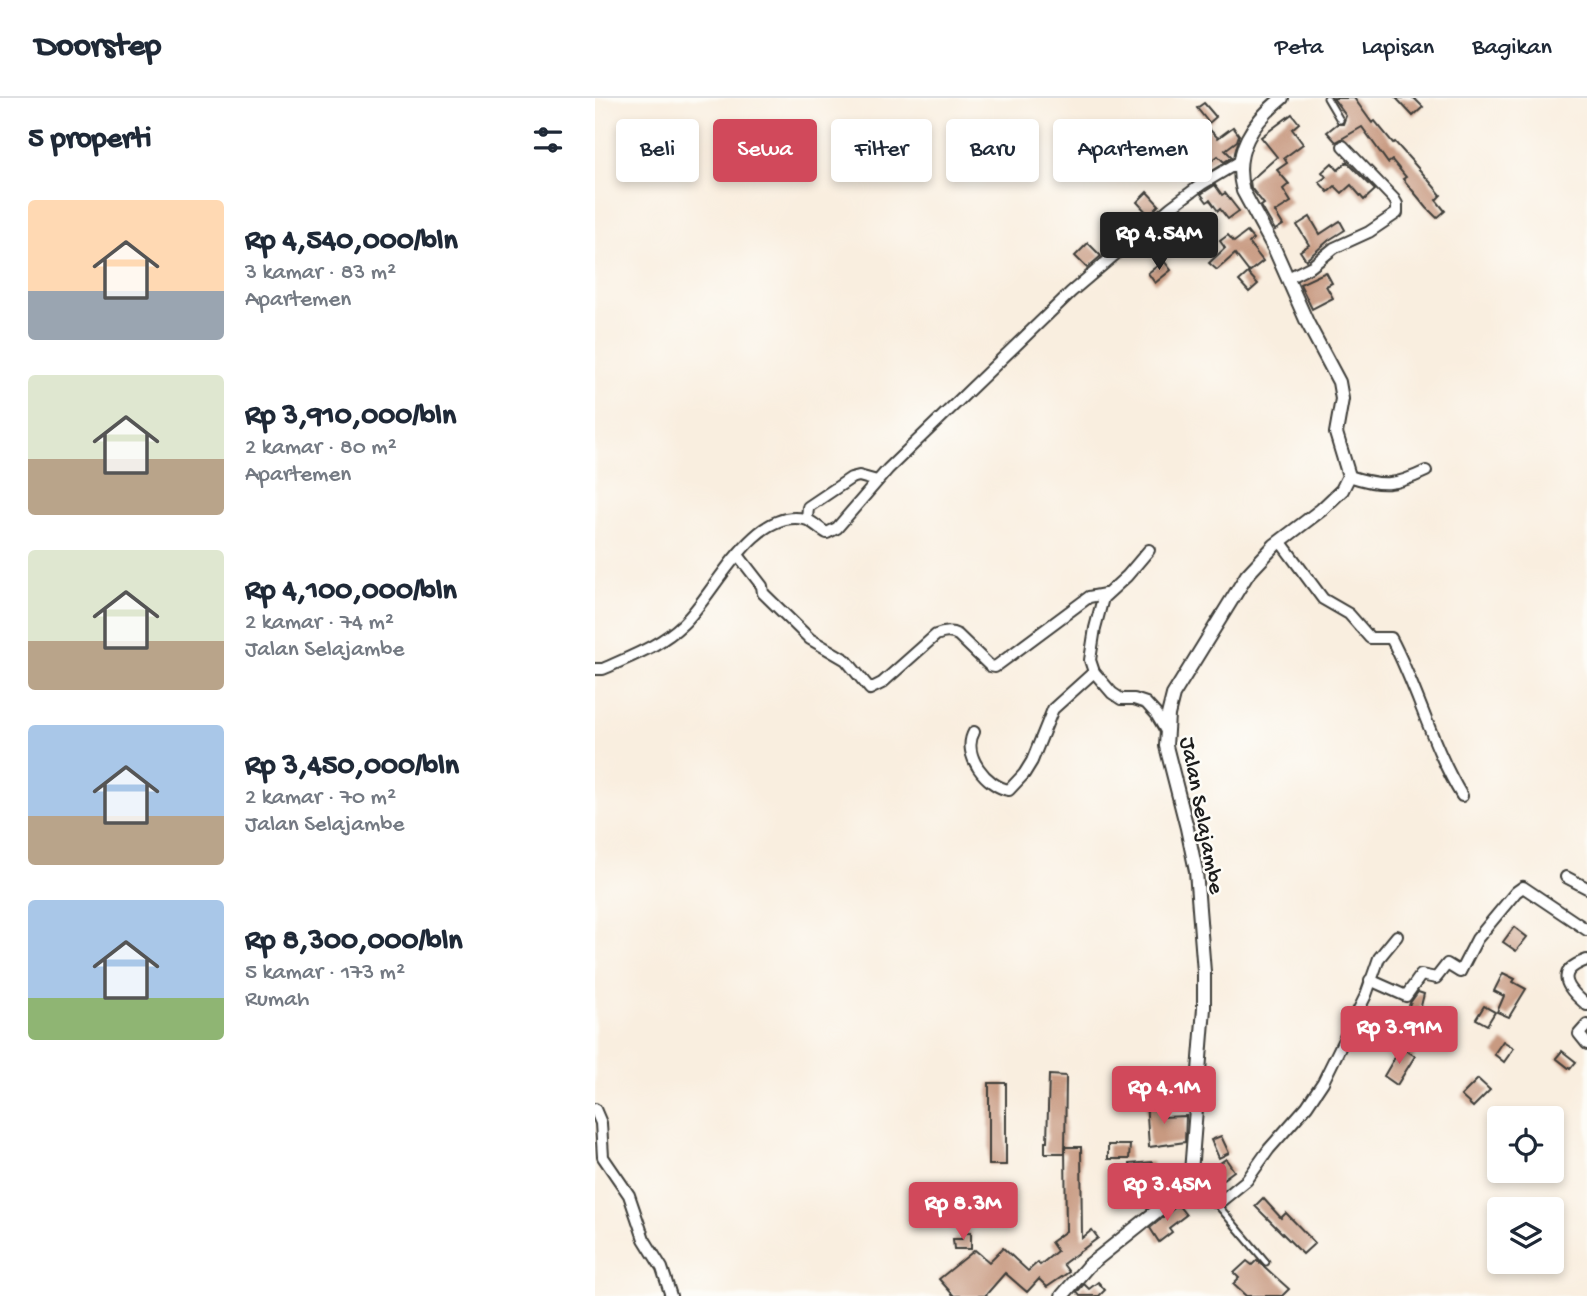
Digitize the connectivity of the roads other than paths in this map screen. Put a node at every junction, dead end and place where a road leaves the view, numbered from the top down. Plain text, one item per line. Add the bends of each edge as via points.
1 (1282, 98) edge
2 (1327, 98) edge
3 (1340, 120) dead end
4 (1343, 146) dead end
5 (1239, 162) junction
6 (1288, 278) junction
7 (1426, 471) dead end
8 (1349, 476) junction
9 (877, 481) junction
10 (807, 519) junction
11 (1280, 541) junction
12 (1149, 550) dead end
13 (738, 555) junction
14 (1105, 594) junction
15 (595, 669) edge
16 (1094, 672) junction
17 (1166, 731) junction
18 (974, 732) dead end
19 (1462, 796) dead end
20 (1566, 877) dead end
21 (1587, 888) edge
22 (1587, 930) edge
23 (1397, 936) dead end
24 (1587, 960) edge
25 (1370, 980) junction
26 (1587, 1005) edge
27 (1587, 1026) edge
28 (1587, 1044) edge
29 (595, 1109) edge
30 (1186, 1183) junction
31 (1215, 1202) junction
32 (1266, 1262) dead end
33 (671, 1296) edge
34 (1062, 1296) edge

1 - 5 street via 1259,119
2 - 3 lane
4 - 6 street via 1394,199 1397,213
5 - 6 street via 1243,191
5 - 9 street via 1171,207 1093,272
6 - 8 street via 1341,387 1336,433
7 - 8 street via 1386,485
8 - 11 street, Jalan Selajambe via 1321,510
9 - 10 street via 851,478 808,507
9 - 10 street via 831,532
10 - 13 street via 766,526
11 - 17 street, Jalan Selajambe via 1242,581 1181,680
11 - 19 street via 1323,599 1349,614 1370,638 1391,638
12 - 14 street
13 - 14 street via 763,593 810,639 846,660 870,689 943,633 958,635 995,667 1089,597
13 - 15 street via 684,623 668,636
14 - 16 street via 1091,649
16 - 17 street via 1117,698 1146,703
16 - 18 street via 1053,709 1032,761 1009,790 997,786 973,763 970,743
17 - 30 street, Jalan Selajambe via 1168,761 1196,871 1204,956 1191,1172
20 - 21 street
22 - 25 street via 1523,887 1477,939 1460,972 1447,964 1436,978 1421,975 1406,996
23 - 25 street via 1379,958
24 - 26 street via 1566,974 1575,995
25 - 31 street via 1332,1065 1307,1106 1247,1180
27 - 28 street via 1579,1034
29 - 33 street via 601,1123 603,1157 629,1195
30 - 31 street
30 - 34 street via 1080,1273
31 - 32 lane

